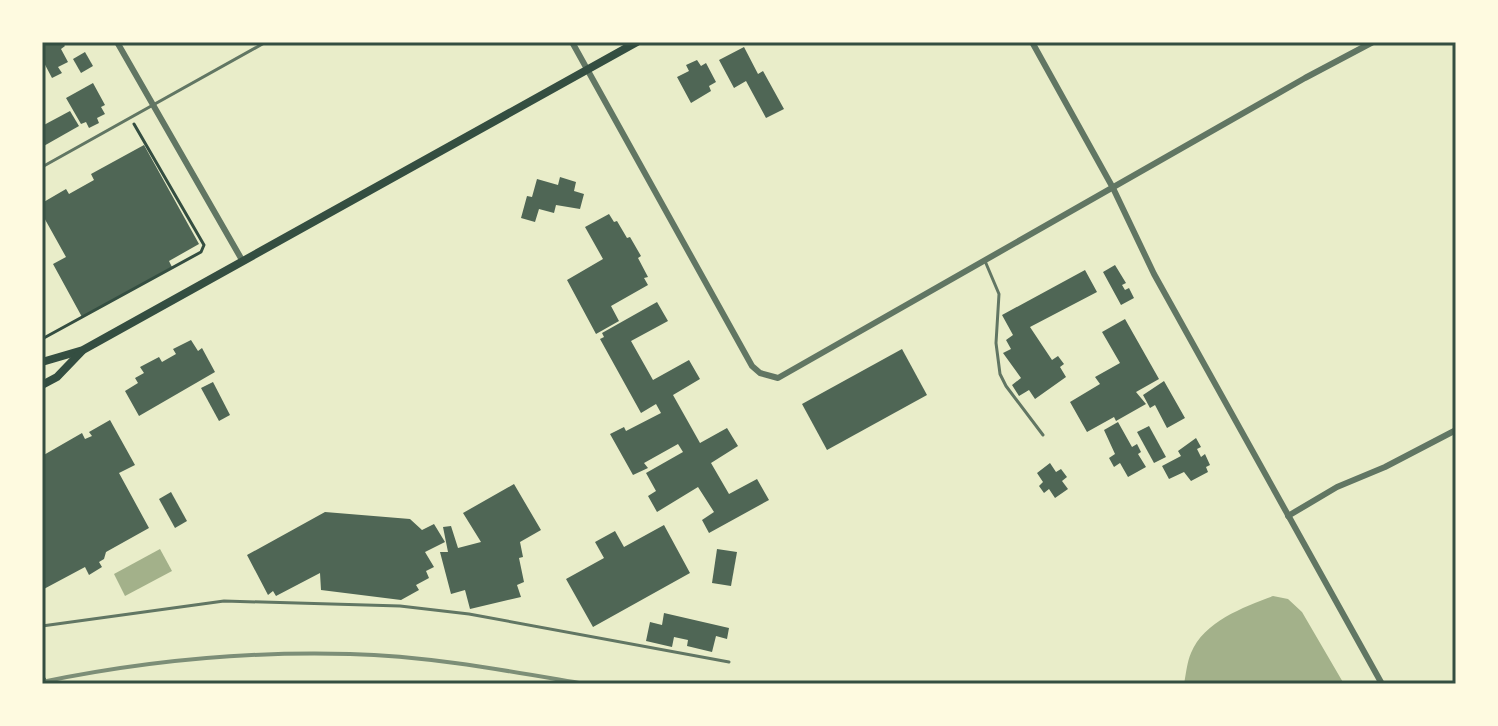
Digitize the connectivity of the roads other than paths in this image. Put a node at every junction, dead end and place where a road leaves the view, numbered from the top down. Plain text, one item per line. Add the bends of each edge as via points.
1 (117, 42) edge
2 (266, 42) edge
3 (572, 42) edge
4 (637, 42) edge
5 (1032, 42) edge
6 (1373, 42) edge
7 (588, 69) junction
8 (152, 105) junction
9 (42, 167) edge
10 (1113, 188) junction
11 (242, 260) junction
12 (985, 261) junction
13 (83, 350) junction
14 (42, 362) edge
15 (42, 385) edge
16 (1456, 430) edge
17 (1043, 435) dead end
18 (1288, 516) junction
19 (42, 626) edge
20 (729, 662) dead end
21 (1382, 684) edge

1 - 8 street
2 - 8 lane
3 - 7 street
4 - 7 main road
5 - 10 street
6 - 10 street
7 - 11 main road
7 - 12 street via 760,373 778,378 792,372
8 - 9 lane
8 - 11 street
10 - 12 street
10 - 18 street via 1154,274
11 - 13 main road
12 - 17 lane via 999,294 1000,374
13 - 14 main road
13 - 15 main road
16 - 18 street
18 - 21 street
19 - 20 lane via 224,601 400,606

